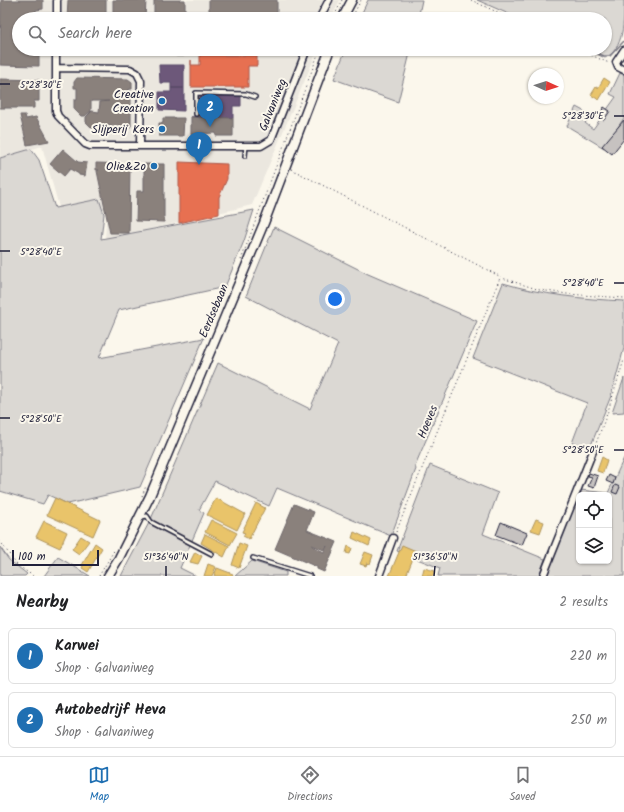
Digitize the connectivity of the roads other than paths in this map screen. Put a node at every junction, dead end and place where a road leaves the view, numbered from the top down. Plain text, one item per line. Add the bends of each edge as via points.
1 (57, 0) edge
2 (329, 0) edge
3 (352, 0) edge
4 (57, 12) edge
5 (323, 12) edge
6 (346, 12) edge
7 (624, 50) edge
8 (56, 56) edge
9 (304, 56) edge
10 (327, 56) edge
11 (56, 68) junction
12 (624, 70) edge
13 (255, 97) dead end
14 (196, 114) dead end
15 (140, 146) junction
16 (246, 146) junction
17 (245, 156) dead end
18 (593, 451) road end
19 (140, 516) junction
20 (393, 538) road end
21 (212, 554) dead end
22 (253, 558) dead end
23 (108, 576) edge
24 (310, 576) edge
25 (379, 576) edge
26 (543, 576) edge

1 - 4 street
2 - 5 street
3 - 6 main road
7 - 12 street via 616,62 618,67
8 - 11 street, Galvaniweg
9 - 16 street, Galvaniweg via 271,140 261,146
10 - 19 main road, Eerdsebaan via 264,223
11 - 15 street, Galvaniweg via 56,111 86,144
11 - 15 street via 130,69 137,73 141,80
13 - 14 lane via 246,94 196,93
15 - 16 street, Galvaniweg
16 - 17 lane
18 - 26 street
19 - 21 lane via 147,516 151,522
19 - 23 main road, Eerdsebaan
20 - 25 street
22 - 24 lane

